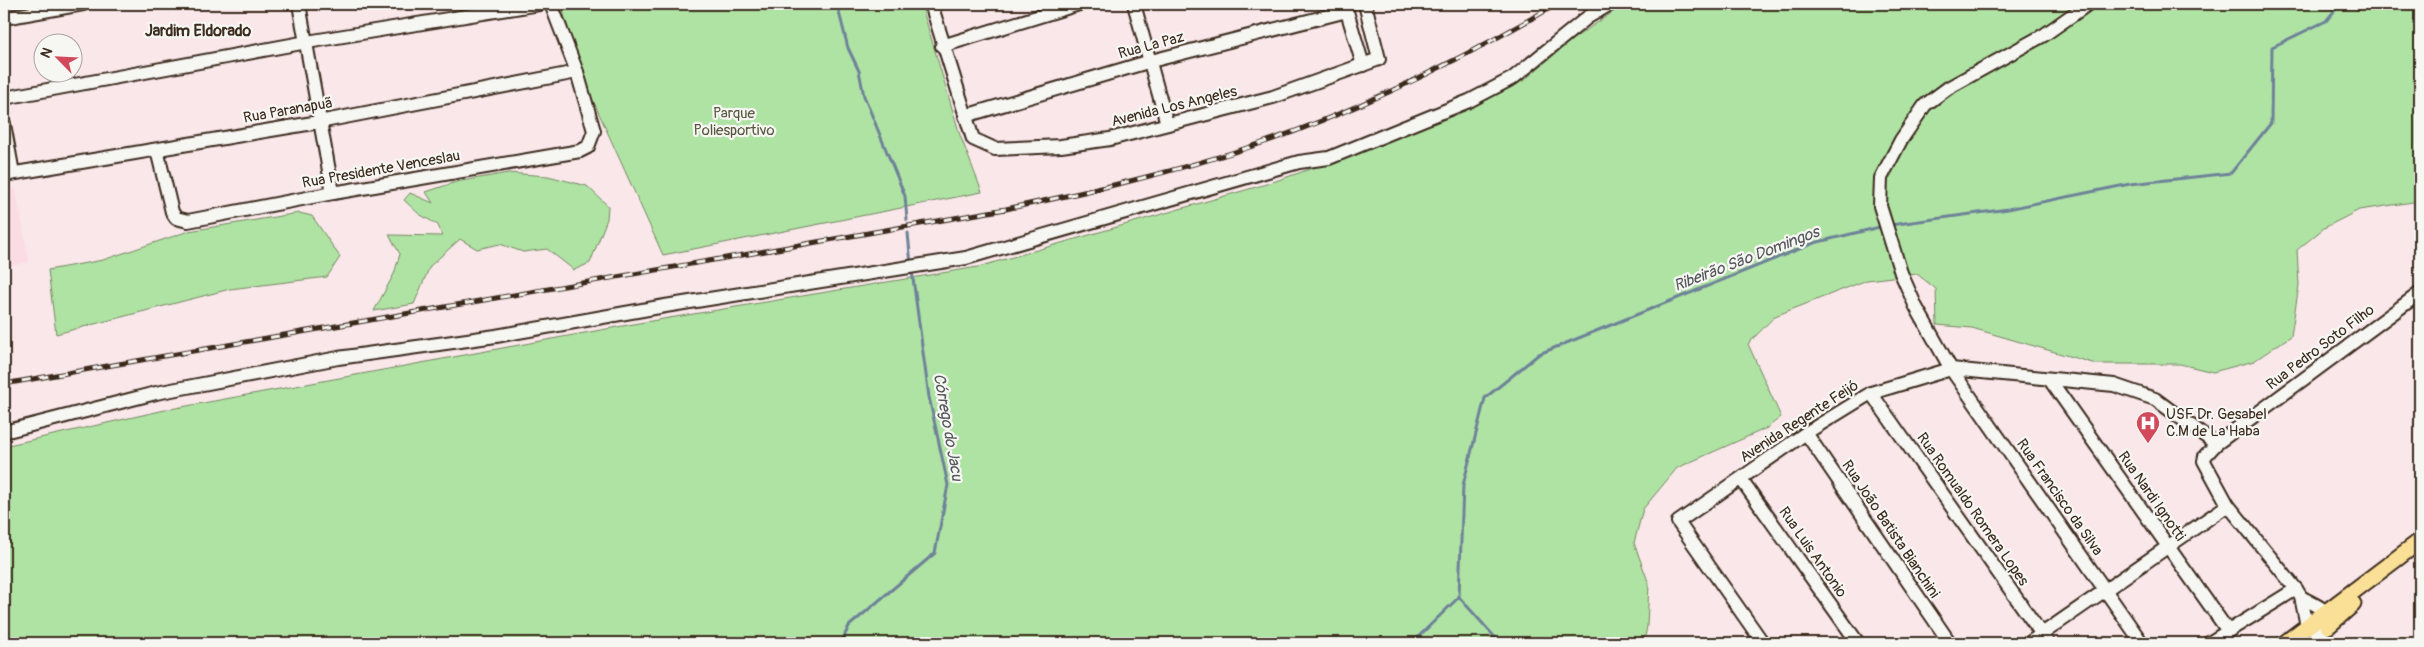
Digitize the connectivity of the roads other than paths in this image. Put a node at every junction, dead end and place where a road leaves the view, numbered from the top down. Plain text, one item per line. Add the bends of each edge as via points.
1 (83, 4) edge
2 (299, 4) edge
3 (539, 4) edge
4 (551, 4) edge
5 (931, 4) edge
6 (1079, 4) edge
7 (1134, 4) edge
8 (1365, 4) edge
9 (1610, 4) edge
10 (2088, 4) edge
11 (1346, 7) edge
12 (4, 18) edge
13 (307, 42) junction
14 (942, 46) junction
15 (1151, 61) junction
16 (1363, 65) junction
17 (577, 72) junction
18 (4, 98) edge
19 (965, 116) junction
20 (319, 122) junction
21 (4, 124) edge
22 (1167, 124) junction
23 (157, 150) junction
24 (8, 174) edge
25 (332, 193) junction
26 (2420, 293) edge
27 (1951, 369) junction
28 (2050, 380) junction
29 (1871, 393) junction
30 (4, 432) edge
31 (1806, 432) junction
32 (2216, 444) junction
33 (1741, 479) junction
34 (2228, 505) junction
35 (2420, 541) edge
36 (2168, 546) junction
37 (2104, 589) junction
38 (2299, 593) junction
39 (2317, 620) junction
40 (2228, 631) junction
41 (2045, 638) edge
42 (1762, 643) edge
43 (1858, 643) edge
44 (1950, 643) edge
45 (2029, 643) edge
46 (2142, 643) edge
47 (2209, 643) edge
48 (2276, 643) edge
49 (2285, 643) edge
50 (2298, 643) edge

1 - 12 street
2 - 13 street
3 - 13 street
4 - 17 street
5 - 14 street
6 - 14 street
7 - 15 street
8 - 16 street, Avenida Los Angeles via 1379,58
9 - 30 street via 1588,17 1513,78 1469,102 1329,158 1299,162 966,258 496,336 338,358 156,393
10 - 27 street, Rua Francisco da Silva via 2044,35 1948,88 1925,105 1881,178 1879,187 1884,219 1900,274
11 - 15 street, Rua La Paz
11 - 16 street
13 - 18 street
13 - 20 street
14 - 19 street
15 - 19 street, Rua La Paz
15 - 22 street
16 - 22 street, Avenida Los Angeles via 1273,97
17 - 20 street, Rua Paranapuã
17 - 25 street, Rua Presidente Venceslau via 594,130 588,147 580,151
19 - 22 street, Avenida Los Angeles via 972,139 995,149 1060,146 1110,139
20 - 23 street, Rua Paranapuã
20 - 25 street
21 - 24 street
23 - 24 street, Rua Paranapuã
23 - 25 street, Rua Presidente Venceslau via 172,212 176,218 188,222
26 - 32 street, Rua Pedro Soto Filho
27 - 28 street, Avenida Regente Feijó
27 - 29 street, Avenida Regente Feijó
27 - 37 street, Rua Francisco da Silva
28 - 32 street, Avenida Regente Feijó via 2114,385 2155,399
28 - 36 street, Rua Nardi Ignotti
29 - 31 street, Avenida Regente Feijó
29 - 41 street, Rua Romualdo Romera Lopes
31 - 33 street, Avenida Regente Feijó
31 - 44 street, Rua João Batista Bianchini
32 - 34 street via 2206,452 2204,461
33 - 42 street, Avenida Regente Feijó via 1678,522
33 - 43 street, Rua Luis Antonio
34 - 36 street
34 - 38 street
35 - 39 main road
36 - 37 street
36 - 40 street, Rua Nardi Ignotti
37 - 41 street
37 - 46 street, Rua Francisco da Silva
38 - 39 street
38 - 40 street
39 - 48 main road
39 - 49 main road
39 - 50 main road
40 - 47 street
41 - 45 street

